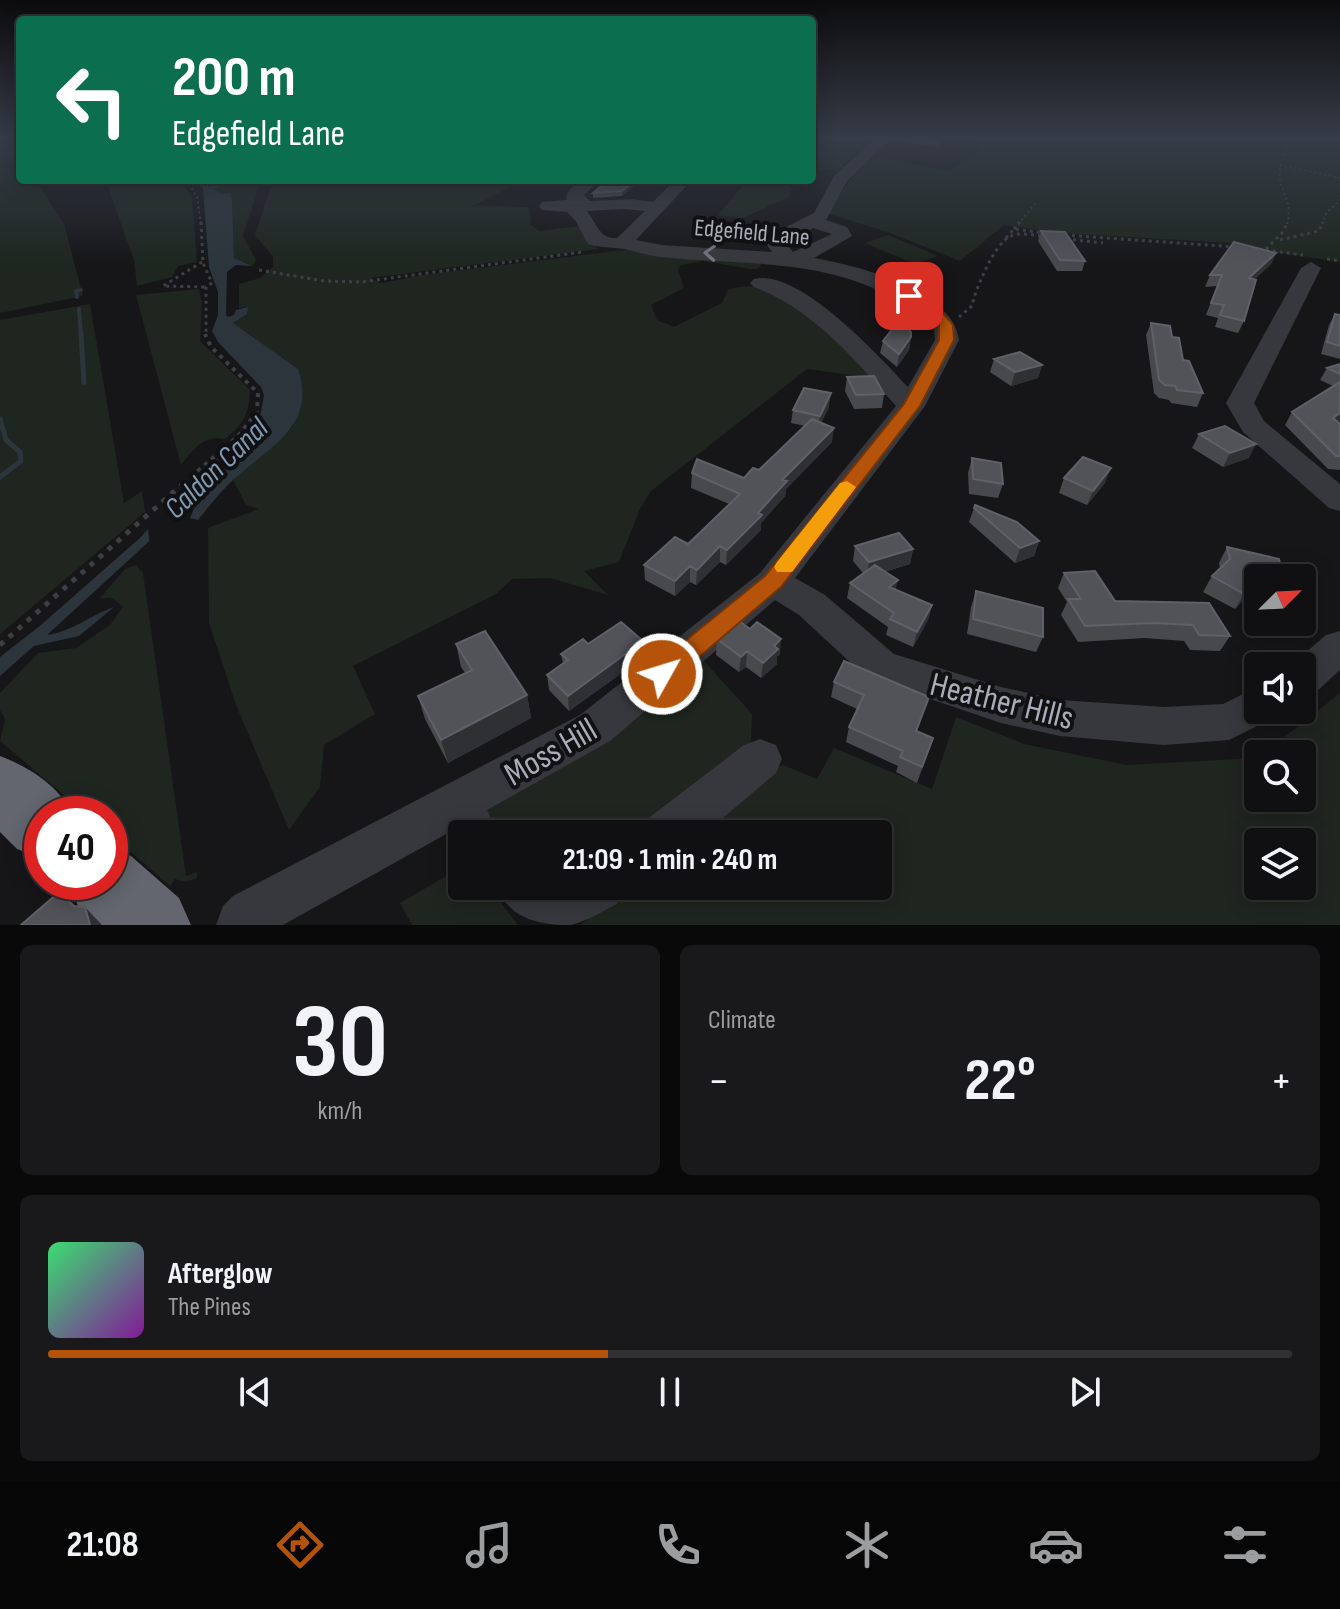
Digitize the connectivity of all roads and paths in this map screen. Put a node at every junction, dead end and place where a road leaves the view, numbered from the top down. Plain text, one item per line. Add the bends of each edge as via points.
1 (839, 180) edge
2 (1278, 180) edge
3 (189, 184) edge
4 (588, 184) edge
5 (674, 184) edge
6 (676, 184) edge
7 (1340, 200) edge
8 (1035, 204) dead end
9 (548, 206) dead end
10 (620, 209) dead end
11 (655, 209) junction
12 (681, 210) dead end
13 (811, 221) junction
14 (1014, 229) junction
15 (1045, 236) edge
16 (1056, 237) edge
17 (1006, 238) junction
18 (1276, 241) junction
19 (1103, 243) dead end
20 (630, 244) junction
21 (1266, 249) junction
22 (790, 260) junction
23 (1316, 261) junction
24 (1340, 261) edge
25 (202, 262) junction
26 (259, 270) dead end
27 (761, 283) dead end
28 (206, 287) junction
29 (946, 325) junction
30 (911, 406) junction
31 (1340, 501) edge
32 (773, 582) junction
33 (0, 645) edge
34 (1340, 646) edge
35 (1316, 667) edge
36 (1244, 713) edge
37 (760, 759) dead end
38 (0, 787) edge
39 (24, 809) edge
40 (465, 818) edge
41 (684, 820) edge
42 (125, 900) edge
43 (152, 925) edge
44 (242, 925) edge

1 - 13 street via 821,216
2 - 18 path via 1288,203 1288,225
3 - 25 path via 196,195
4 - 11 street via 574,197 579,204
5 - 11 street, Edgefield Lane
6 - 12 street
7 - 18 path via 1327,212 1319,231
8 - 14 path
9 - 20 street via 574,206 595,240
10 - 11 street
11 - 20 street, Edgefield Lane
13 - 22 street via 777,245
13 - 22 street via 843,236
14 - 17 path
14 - 21 path
15 - 17 path
16 - 19 path
17 - 29 path via 975,288 972,306
18 - 21 path
22 -> 20 street, Edgefield Lane
20 - 26 path via 361,282
21 - 23 path
22 - 29 street, Edgefield Lane via 887,283 932,310
23 - 24 path
23 - 31 street via 1240,403 1253,426
25 - 28 path via 212,283
25 - 28 path via 163,286
27 - 30 street via 811,307
28 - 33 path via 204,332 211,347 258,393 257,412 250,424
29 - 30 street, Moss Hill via 947,340
30 - 32 street, Moss Hill
32 - 36 street, Heather Hills via 812,605 880,666 1001,705 1060,718 1164,726 1229,722
32 - 40 street, Moss Hill via 595,728
34 - 35 street
37 - 41 street
38 - 39 highway
40 - 44 street, Moss Hill via 251,914
42 - 43 highway

